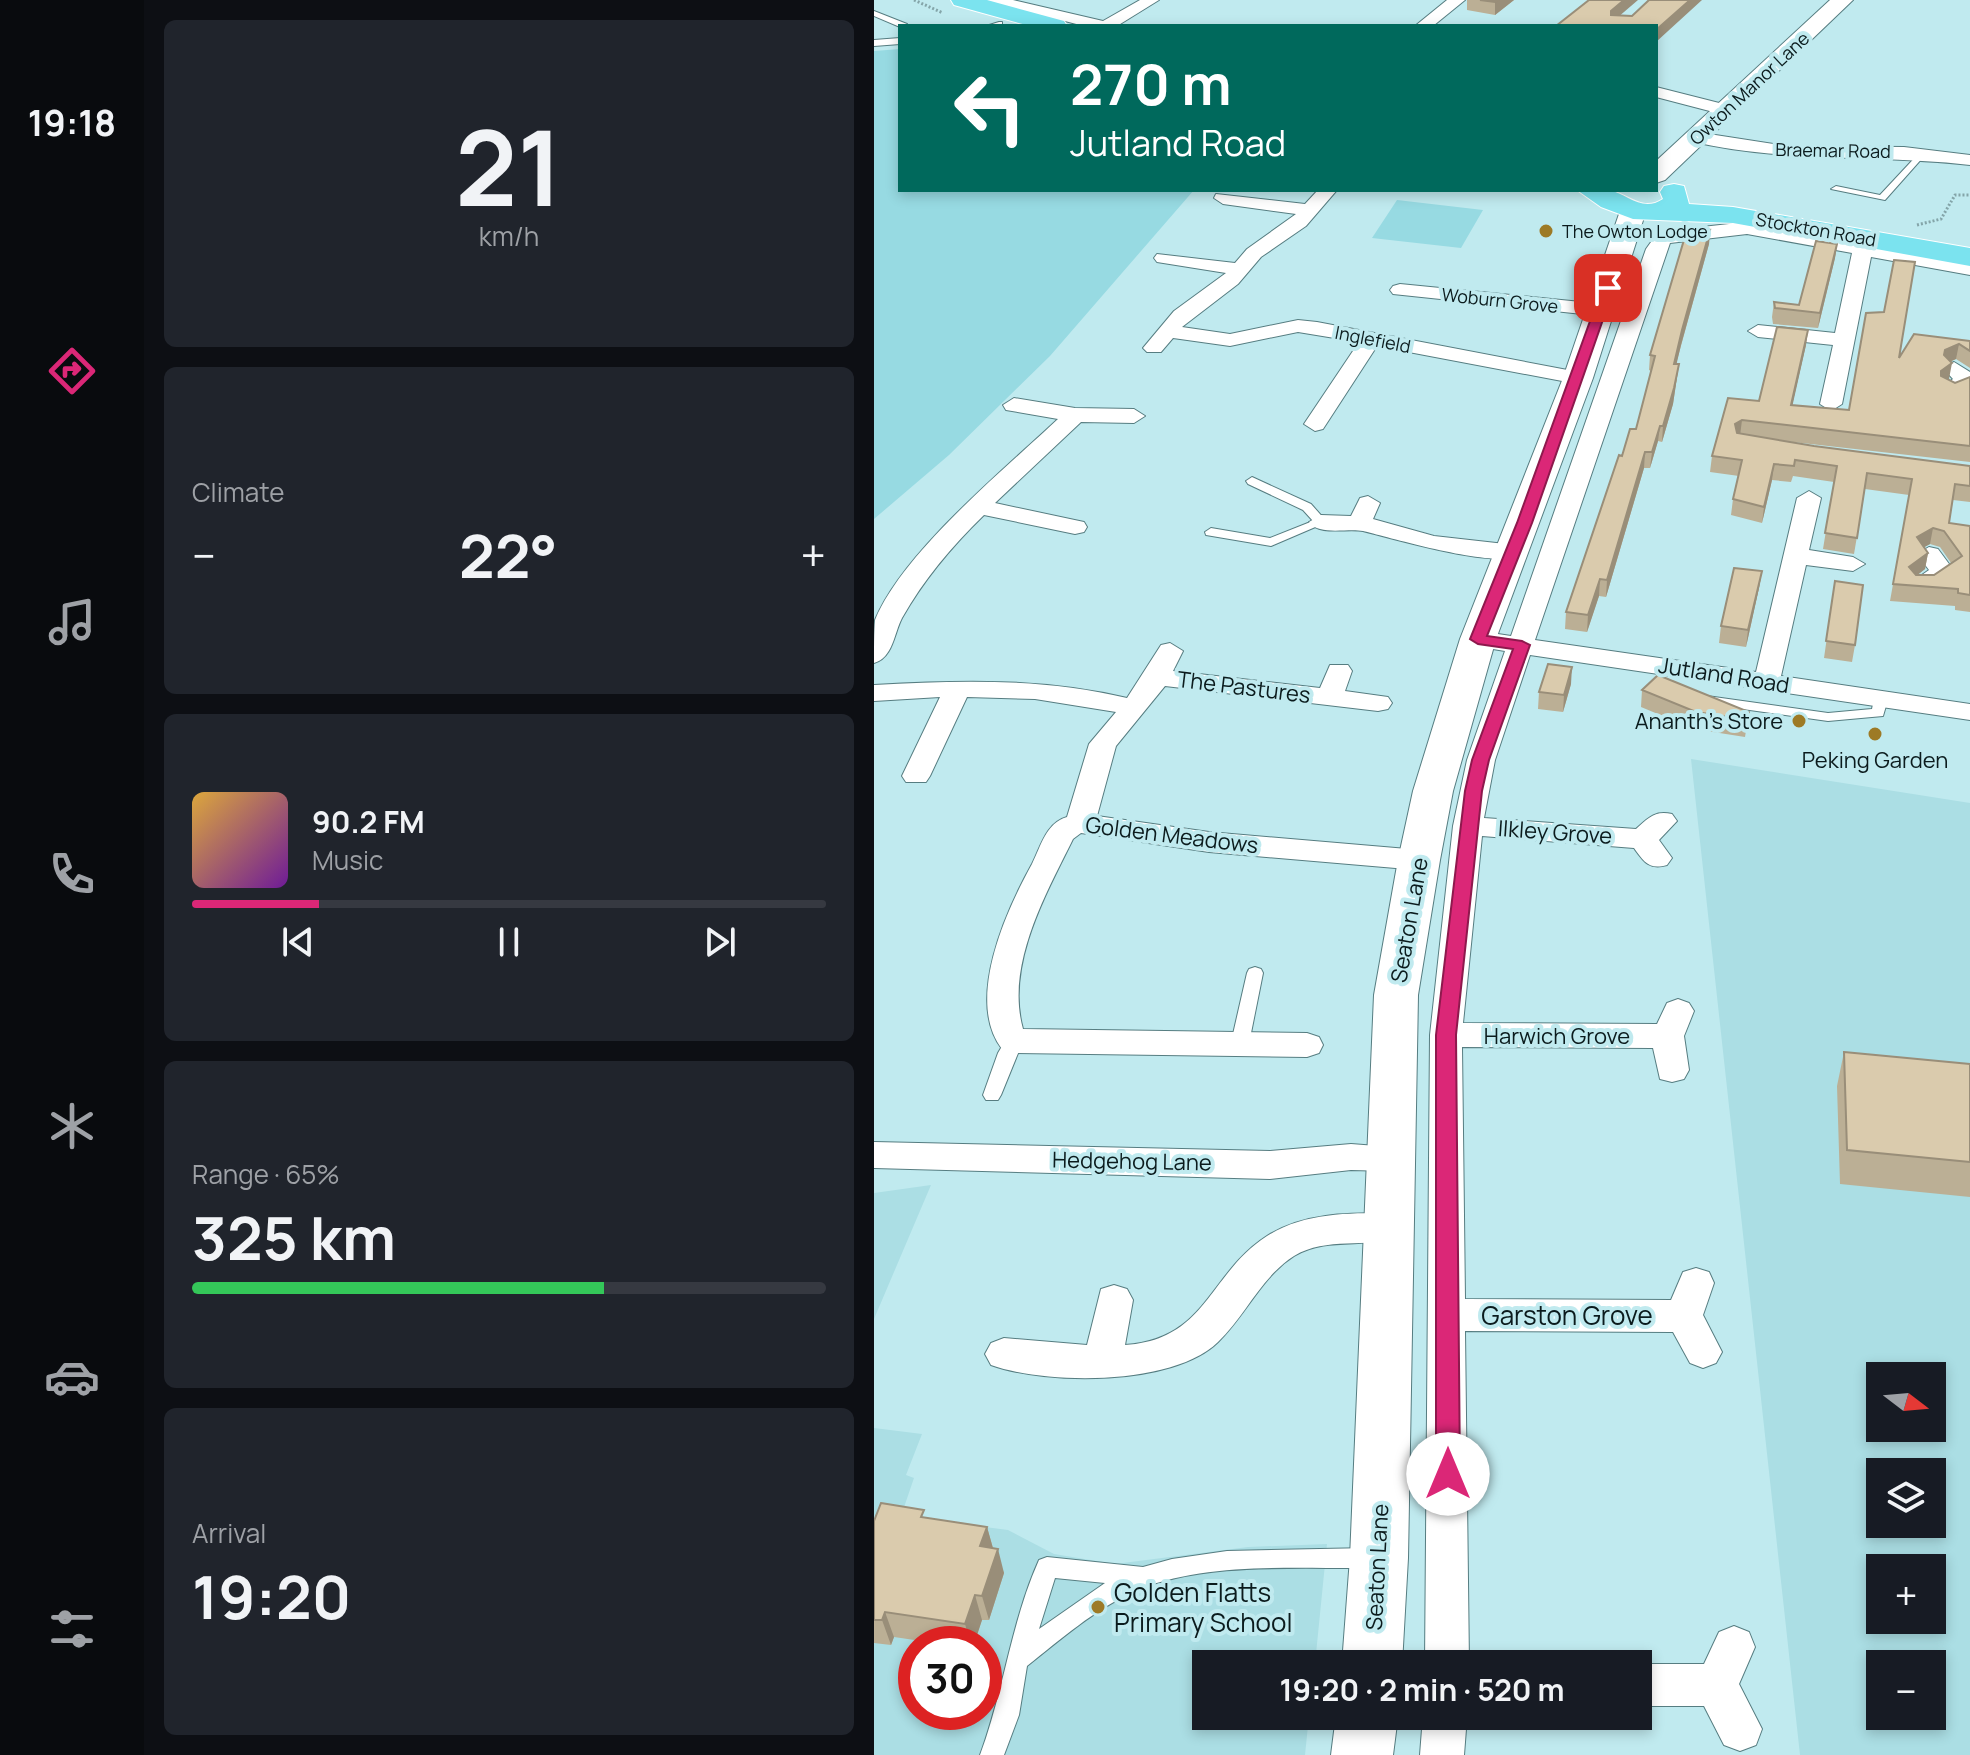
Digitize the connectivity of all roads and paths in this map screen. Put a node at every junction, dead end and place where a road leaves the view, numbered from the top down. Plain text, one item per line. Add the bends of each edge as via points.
1 (993, 0) edge
2 (1151, 0) edge
3 (1457, 0) edge
4 (1842, 0) edge
5 (953, 3) edge
6 (874, 13) edge
7 (899, 24) edge
8 (997, 24) edge
9 (1047, 24) edge
10 (1096, 24) edge
11 (1109, 24) edge
12 (1426, 24) edge
13 (898, 41) edge
14 (874, 43) edge
15 (1658, 93) edge
16 (1725, 110) junction
17 (1696, 137) junction
18 (1922, 153) junction
19 (1970, 160) edge
20 (1658, 178) edge
21 (1836, 189) dead end
22 (1326, 192) edge
23 (1970, 195) edge
24 (1258, 197) edge
25 (1223, 198) dead end
26 (1640, 198) edge
27 (1311, 210) junction
28 (1907, 227) dead end
29 (1866, 244) junction
30 (1970, 245) edge
31 (1970, 257) edge
32 (1164, 258) dead end
33 (1633, 268) junction
34 (1239, 269) junction
35 (1970, 269) edge
36 (1400, 290) dead end
37 (1601, 310) junction
38 (1168, 331) junction
39 (1758, 331) dead end
40 (1372, 338) junction
41 (1844, 340) junction
42 (1154, 348) dead end
43 (1578, 378) junction
44 (1311, 391) dead end
45 (1334, 394) junction
46 (1831, 404) dead end
47 (1014, 405) dead end
48 (1075, 415) junction
49 (1134, 416) dead end
50 (1315, 424) dead end
51 (1252, 481) dead end
52 (1809, 498) dead end
53 (981, 507) junction
54 (1321, 522) junction
55 (1075, 527) dead end
56 (1211, 532) dead end
57 (1514, 552) junction
58 (1796, 556) junction
59 (1853, 564) dead end
60 (1931, 570) dead end
61 (1970, 576) edge
62 (1478, 639) junction
63 (1522, 645) junction
64 (1170, 651) dead end
65 (874, 655) edge
66 (1339, 671) dead end
67 (1158, 677) junction
68 (1767, 681) junction
69 (958, 687) junction
70 (874, 693) edge
71 (1692, 695) edge
72 (1330, 697) junction
73 (1881, 699) junction
74 (1378, 703) dead end
75 (1131, 707) junction
76 (1970, 712) edge
77 (916, 776) dead end
78 (1080, 823) junction
79 (1468, 826) junction
80 (1654, 840) dead end
81 (1419, 860) junction
82 (1255, 973) dead end
83 (1446, 1035) junction
84 (1014, 1041) junction
85 (1240, 1043) junction
86 (1307, 1045) dead end
87 (1672, 1070) dead end
88 (992, 1095) dead end
89 (874, 1155) edge
90 (1390, 1158) junction
91 (1388, 1227) junction
92 (1114, 1300) dead end
93 (1449, 1315) junction
94 (1703, 1352) dead end
95 (1004, 1354) dead end
96 (1103, 1359) junction
97 (1379, 1558) junction
98 (1142, 1578) junction
99 (1734, 1647) dead end
100 (1373, 1650) edge
101 (1447, 1650) edge
102 (1017, 1660) junction
103 (1652, 1685) edge
104 (1716, 1685) junction
105 (1740, 1729) dead end
106 (1365, 1730) edge
107 (1444, 1730) edge
108 (992, 1755) edge
109 (1362, 1755) edge
110 (1442, 1755) edge

1 - 10 street
2 - 11 street
3 - 12 street
4 - 16 main road, Owton Manor Lane
5 - 8 highway
5 - 9 highway
6 - 7 lane
13 - 14 lane
15 - 16 street
16 - 17 main road, Owton Manor Lane
17 - 18 street, Braemar Road via 1787,151
17 - 20 main road, Owton Manor Lane
18 - 19 street, Braemar Road
18 - 21 lane via 1882,198
22 - 27 street
23 - 28 path via 1955,195 1941,219
24 - 25 street
24 - 27 street
26 - 29 highway, Stockton Road
26 - 30 highway, Stockton Road
26 - 33 main road, Seaton Lane
27 - 34 street
29 - 31 highway, Stockton Road
29 - 35 street, Stockton Road
29 - 41 street
32 - 34 street
33 - 37 main road, Seaton Lane
33 - 63 street, Seaton Lane
34 - 38 street
36 - 37 street, Woburn Grove
37 - 43 main road, Seaton Lane
38 - 40 street, Inglefield via 1230,340 1298,326
38 - 42 street
39 - 41 street
40 - 43 street, Inglefield
40 - 45 street
41 - 46 street
43 - 57 main road, Seaton Lane
44 - 45 street
45 - 50 street
47 - 48 street
48 - 49 street
48 - 53 street
51 - 54 lane via 1307,507
52 - 58 street
53 - 55 street
53 - 65 street via 927,561 899,600
54 - 56 lane via 1271,542
54 - 57 street via 1364,513 1433,543
57 - 62 main road, Seaton Lane
58 - 59 street
58 - 68 street
60 - 61 street
62 - 63 street, Jutland Road
62 - 81 main road, Seaton Lane via 1433,791
63 - 68 street, Jutland Road via 1673,676
63 - 79 street, Seaton Lane via 1481,760
64 - 67 street, The Pastures
66 - 72 street, The Pastures
67 - 72 street, The Pastures
67 - 75 street, The Pastures
68 - 73 street, Jutland Road
69 - 70 street
69 - 75 street via 1079,695
69 - 77 street
71 - 73 lane via 1828,717 1878,713
72 - 74 street, The Pastures
73 - 76 street, Jutland Road
75 - 78 street, The Pastures via 1103,744
78 - 81 street, Golden Meadows via 1209,842
78 - 84 street, Golden Meadows via 1062,831 1016,925 1003,1015 1006,1033
79 - 80 street, Ilkley Grove
79 - 83 street, Seaton Lane
81 - 90 main road, Seaton Lane via 1396,995
82 - 85 lane
83 - 87 street, Harwich Grove via 1673,1024
83 - 93 street, Seaton Lane
84 - 85 street
84 - 88 lane
85 - 86 street
89 - 90 street, Hedgehog Lane via 1270,1165
90 - 91 main road, Seaton Lane
91 - 96 street via 1312,1231 1286,1241 1265,1255 1210,1328 1193,1341 1156,1357
91 - 97 main road, Seaton Lane
92 - 96 street
93 - 94 street, Garston Grove via 1690,1300
93 - 101 street, Seaton Lane
95 - 96 street
97 - 98 lane via 1191,1566
97 - 100 main road, Seaton Lane
98 - 102 lane via 1072,1617
98 - 102 lane via 1047,1567
99 - 104 street
102 - 108 lane via 1007,1715
103 - 104 street
104 - 105 street
106 - 109 main road
107 - 110 street

